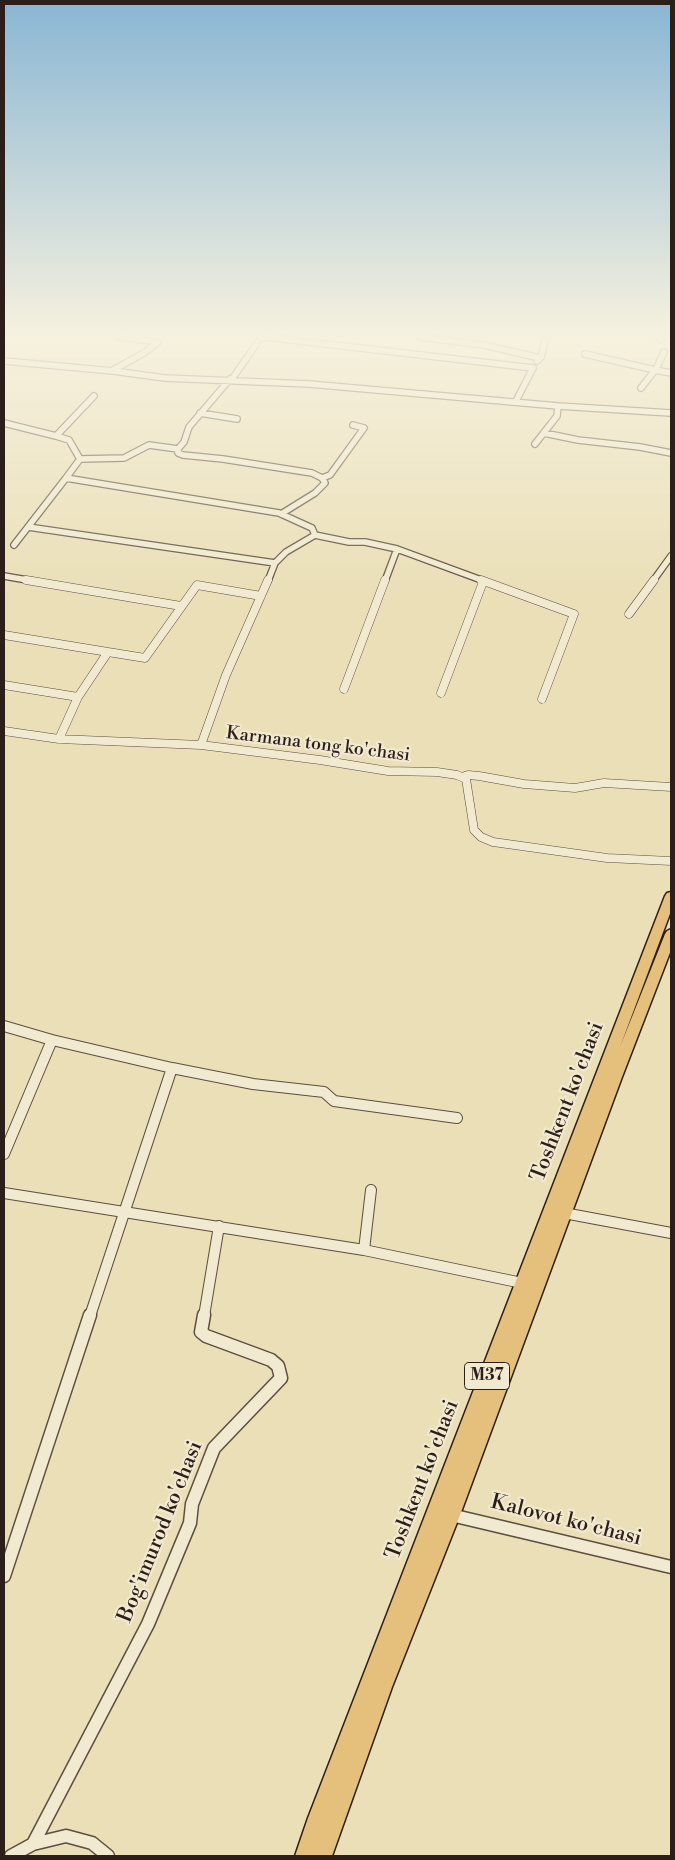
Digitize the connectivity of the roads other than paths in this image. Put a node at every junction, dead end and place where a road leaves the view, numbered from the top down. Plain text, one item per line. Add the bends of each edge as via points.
1 (7, 424) edge
2 (68, 424) edge
3 (192, 424) edge
4 (551, 424) edge
5 (352, 425) dead end
6 (544, 432) junction
7 (56, 436) junction
8 (535, 444) dead end
9 (178, 449) junction
10 (671, 453) edge
11 (80, 459) junction
12 (66, 478) junction
13 (322, 478) junction
14 (281, 514) junction
15 (28, 527) junction
16 (315, 535) junction
17 (14, 545) dead end
18 (397, 549) junction
19 (671, 556) edge
20 (275, 563) junction
21 (4, 576) edge
22 (483, 582) junction
23 (261, 596) junction
24 (181, 606) junction
25 (629, 614) dead end
26 (4, 635) edge
27 (108, 652) junction
28 (4, 685) edge
29 (344, 689) dead end
30 (441, 693) dead end
31 (78, 698) junction
32 (542, 699) dead end
33 (4, 731) edge
34 (59, 739) junction
35 (201, 745) junction
36 (462, 777) junction
37 (671, 786) edge
38 (671, 861) edge
39 (671, 896) edge
40 (670, 943) edge
41 (4, 1026) edge
42 (52, 1040) junction
43 (172, 1068) junction
44 (457, 1118) dead end
45 (4, 1154) edge
46 (371, 1190) dead end
47 (4, 1194) edge
48 (564, 1213) junction
49 (124, 1214) junction
50 (219, 1226) junction
51 (671, 1233) edge
52 (364, 1250) junction
53 (522, 1283) junction
54 (451, 1515) junction
55 (671, 1567) edge
56 (4, 1576) edge
57 (33, 1844) junction
58 (11, 1856) edge
59 (108, 1856) edge
60 (305, 1856) edge
61 (322, 1856) edge

1 - 7 street
2 - 7 street
3 - 9 street
4 - 6 street
5 - 13 street via 364,428 330,475
6 - 8 street
6 - 10 street
7 - 11 street via 68,440
9 - 11 street via 149,445 124,458
9 - 13 street via 178,453 183,455 312,473
11 - 12 street
12 - 14 street
12 - 15 street
13 - 14 street via 325,483 315,493
14 - 16 street via 312,528
15 - 17 street
15 - 20 street
16 - 18 street
16 - 20 street, Karmana tong ko'chasi via 286,552
18 - 22 street
18 - 29 street
19 - 25 street
20 - 23 street, Karmana tong ko'chasi
21 - 24 street
22 - 30 street
22 - 32 street via 574,614
23 - 24 street via 197,585
23 - 35 street, Karmana tong ko'chasi via 226,674
24 - 27 street via 145,658
26 - 27 street
27 - 31 street
28 - 31 street
31 - 34 street
33 - 34 street, Karmana tong ko'chasi
34 - 35 street, Karmana tong ko'chasi
35 - 36 street, Karmana tong ko'chasi via 388,772 437,772
36 - 37 street, Karmana tong ko'chasi via 479,776 567,788 604,783
36 - 38 street via 466,779 474,830 493,842 607,858
39 - 53 highway, Toshkent ko'chasi / M37
40 - 48 highway, Toshkent ko'chasi / M37
41 - 42 street
42 - 43 street
42 - 45 street
43 - 44 street via 253,1084 324,1092 334,1101 350,1104
43 - 49 street
46 - 52 street
47 - 49 street
48 - 51 street
48 - 54 highway, Toshkent ko'chasi / M37
49 - 50 street
49 - 56 street
50 - 52 street
50 - 57 street, Bog'imurod ko'chasi via 201,1332 270,1360 278,1366 281,1378 214,1448 192,1504 190,1524 148,1624
52 - 53 street
53 - 60 highway, Toshkent ko'chasi / M37
54 - 55 street, Kalovot ko'chasi
54 - 61 highway, Toshkent ko'chasi / M37 via 382,1687
57 - 58 street
57 - 59 street via 66,1836 92,1842

